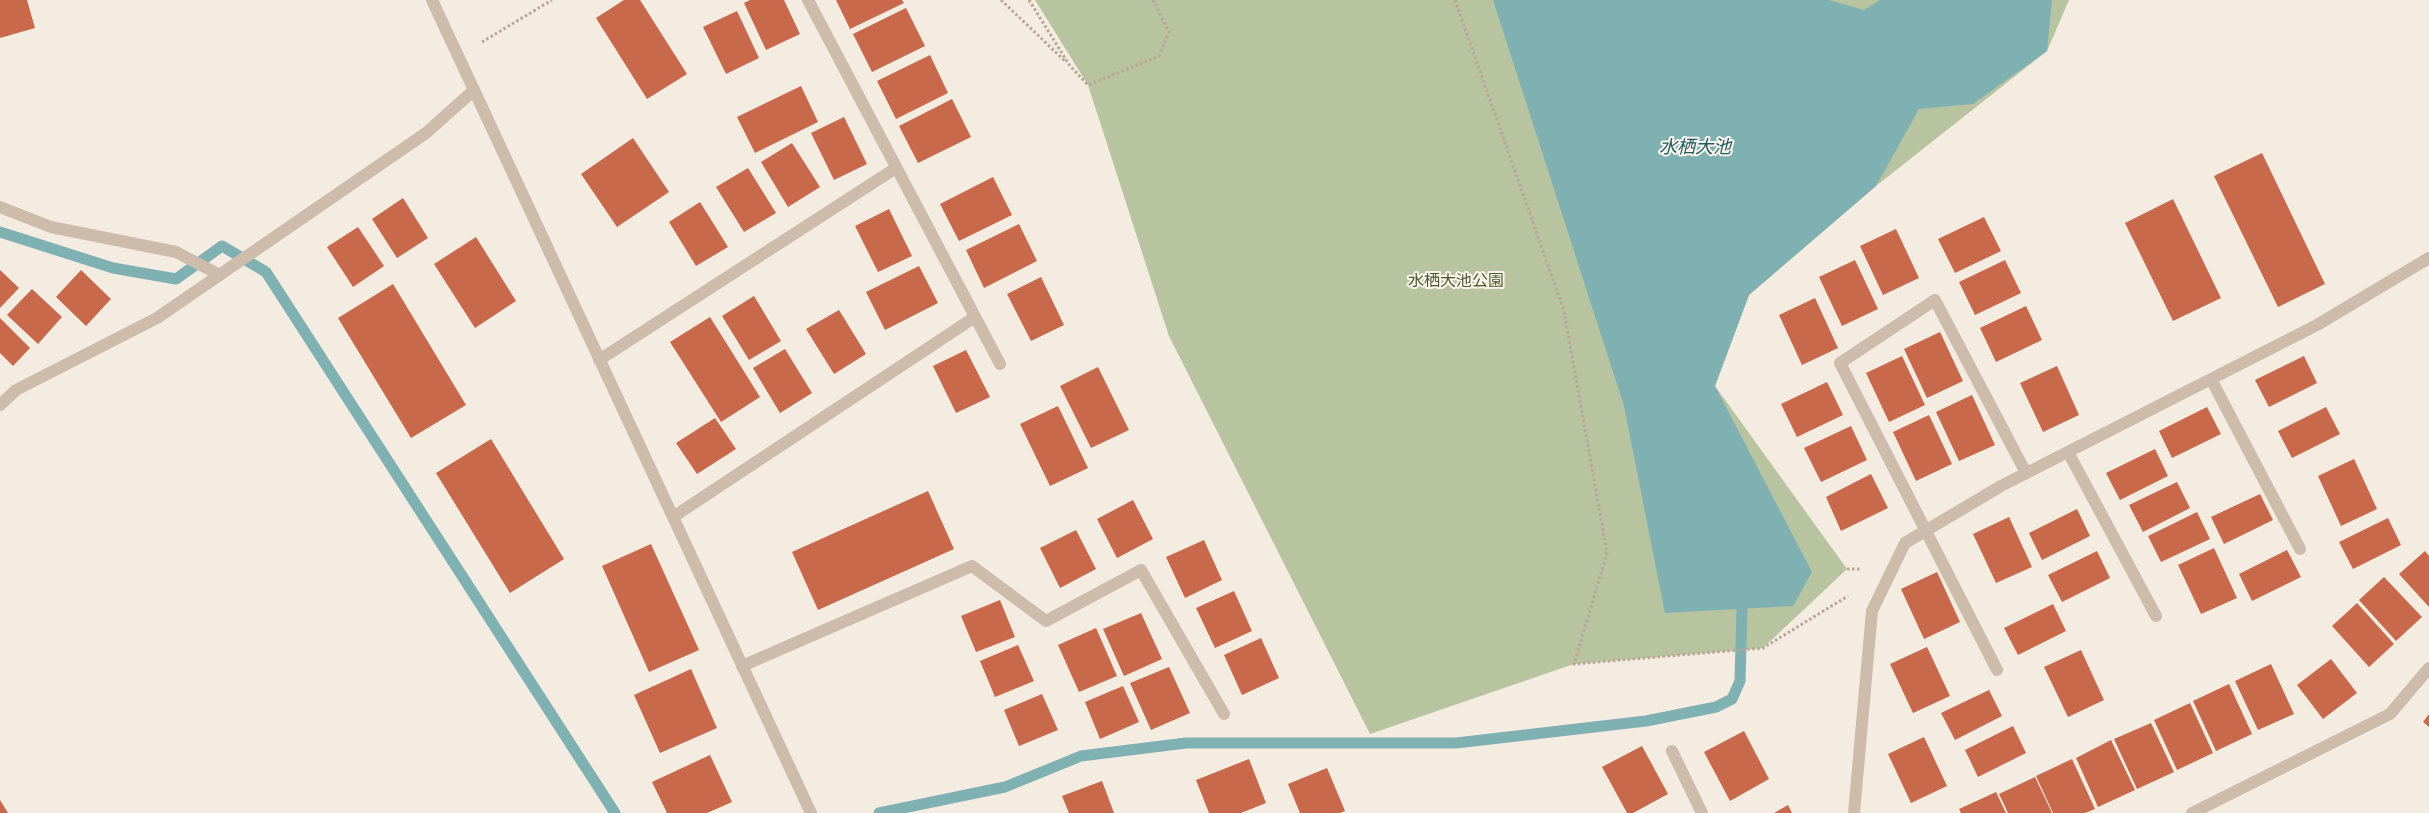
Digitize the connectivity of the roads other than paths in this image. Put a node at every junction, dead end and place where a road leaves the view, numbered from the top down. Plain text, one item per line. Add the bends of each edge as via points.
1 (432, 0) edge
2 (808, 0) edge
3 (473, 91) junction
4 (896, 168) junction
5 (0, 207) edge
6 (2429, 258) edge
7 (218, 274) junction
8 (975, 317) junction
9 (599, 360) junction
10 (1000, 364) dead end
11 (2211, 379) junction
12 (0, 405) edge
13 (2068, 452) junction
14 (2026, 473) junction
15 (673, 517) junction
16 (1927, 530) junction
17 (2300, 549) dead end
18 (2156, 616) dead end
19 (742, 666) junction
20 (2429, 668) edge
21 (1997, 670) dead end
22 (1224, 714) dead end
23 (1672, 750) dead end
24 (811, 813) edge
25 (1702, 813) edge
26 (1854, 813) edge
27 (2192, 813) edge

1 - 3 street
2 - 4 street
3 - 7 street via 426,133
3 - 9 street
4 - 8 street
4 - 9 street
5 - 7 street via 51,227 176,252
6 - 11 street via 2317,325
7 - 12 street via 157,318 16,390
8 - 10 street
8 - 15 street
9 - 15 street
11 - 13 street
11 - 17 street
13 - 14 street
13 - 18 street
14 - 16 street
14 - 16 street via 1935,300 1840,363
15 - 19 street
16 - 21 street
16 - 26 street via 1904,543 1872,611
19 - 22 street via 972,566 1046,620 1141,570
19 - 24 street
20 - 27 street via 2390,714
23 - 25 street

